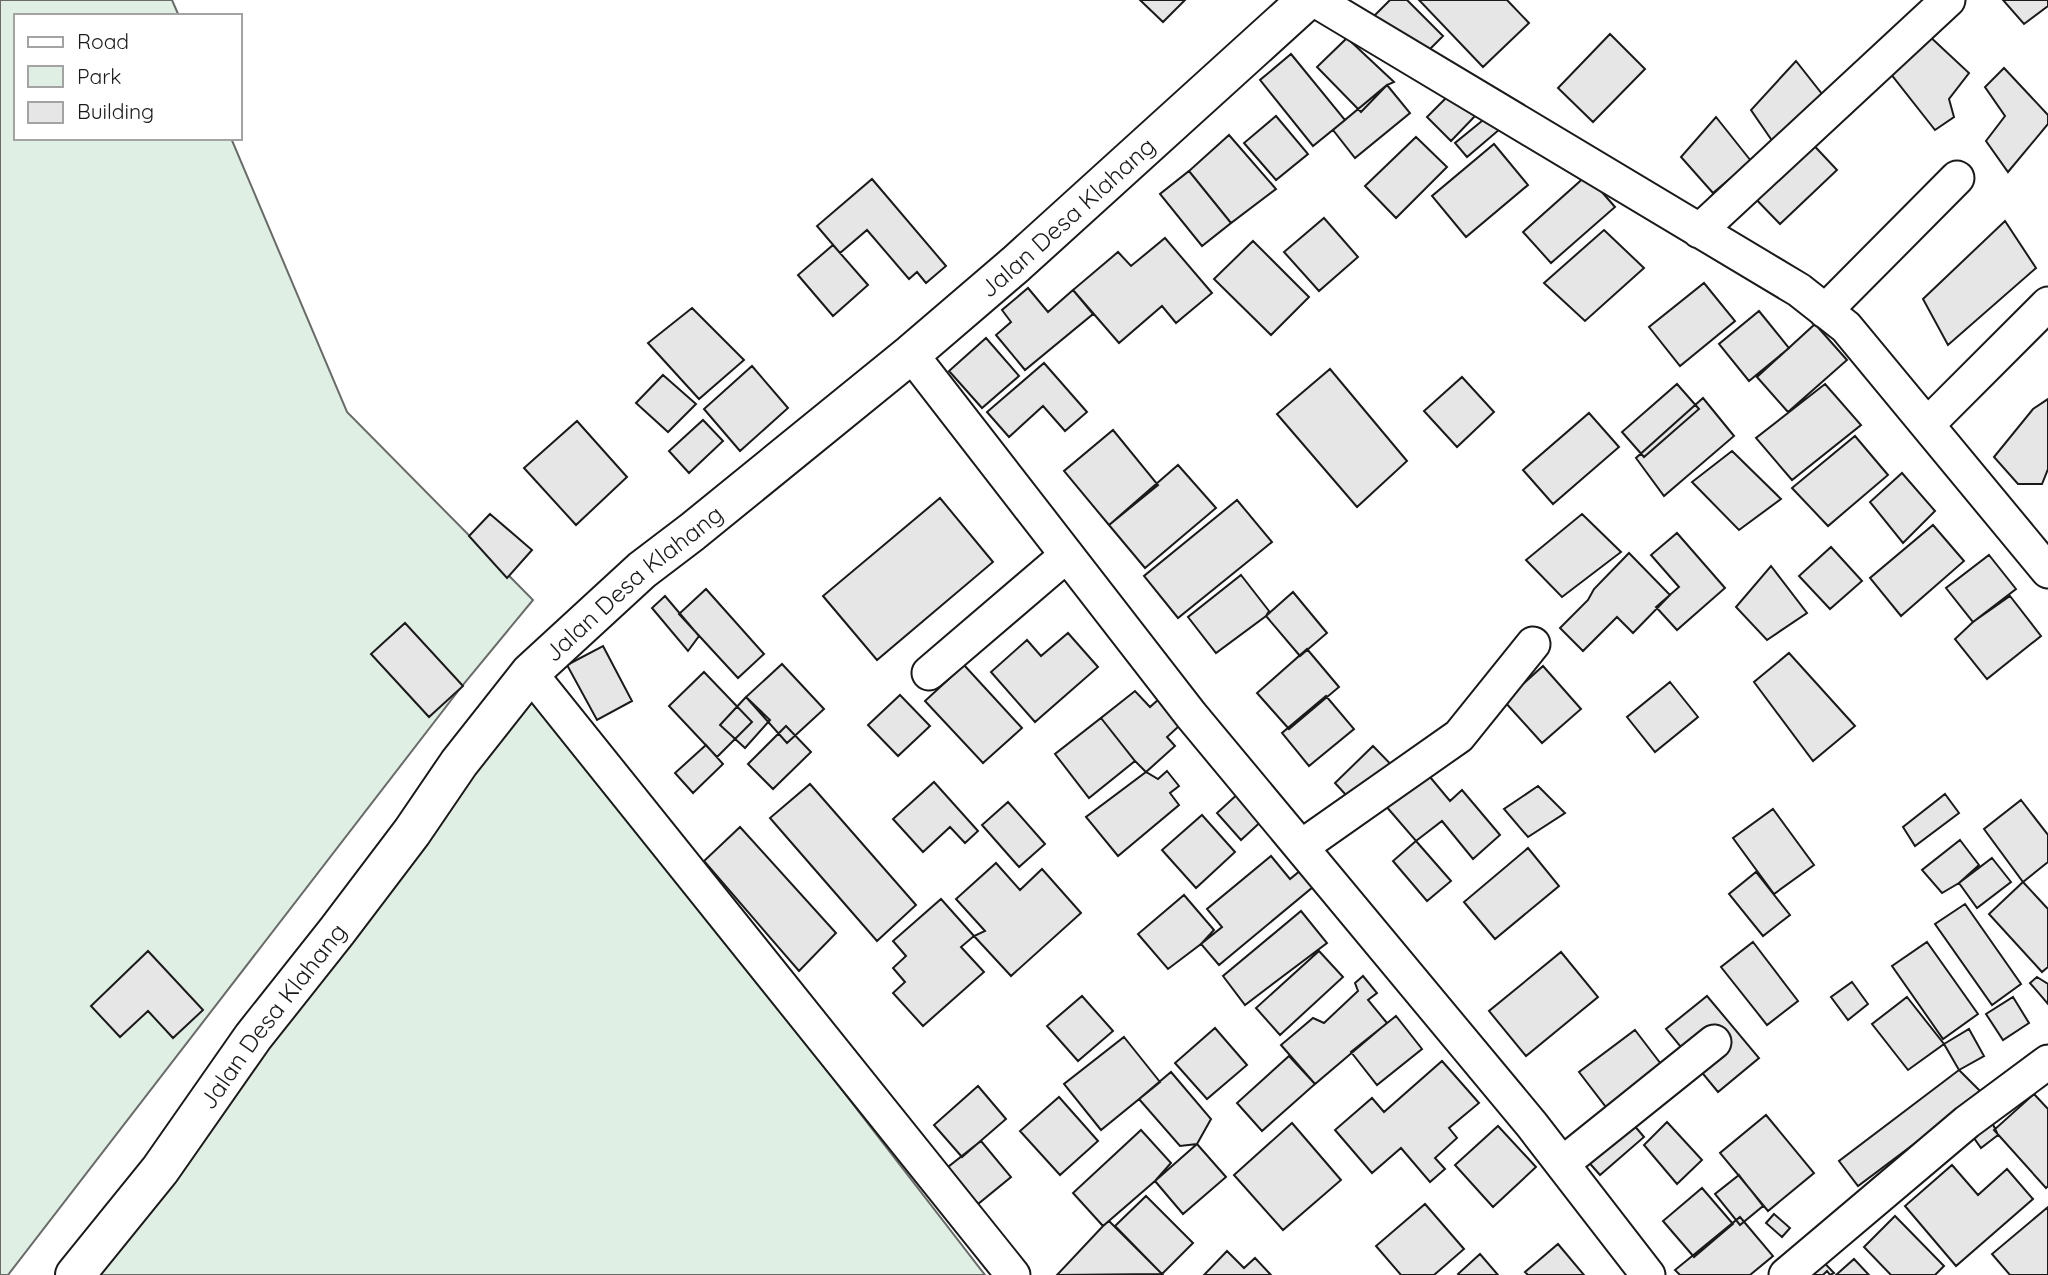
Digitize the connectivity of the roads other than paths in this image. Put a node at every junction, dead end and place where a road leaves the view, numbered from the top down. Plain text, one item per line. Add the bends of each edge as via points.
1 (1307, 0) edge
2 (1315, 0) edge
3 (1948, 0) edge
4 (1957, 178) dead end
5 (1699, 231) junction
6 (2048, 304) edge
7 (1825, 311) junction
8 (911, 354) junction
9 (1928, 424) junction
10 (1068, 555) junction
11 (2048, 571) edge
12 (1533, 644) dead end
13 (530, 673) junction
14 (929, 673) dead end
15 (1301, 847) junction
16 (1714, 1042) dead end
17 (2048, 1062) edge
18 (1562, 1164) junction
19 (75, 1275) edge
20 (1013, 1275) edge
21 (1648, 1275) edge
22 (1786, 1275) edge

1 - 8 street, Jalan Desa Klahang
2 - 5 street
3 - 5 street
4 - 7 street
5 - 7 street via 1799,290
6 - 9 street
7 - 9 street via 1846,327
8 - 10 street
8 - 13 street, Jalan Desa Klahang via 642,570
9 - 11 street
10 - 14 street
10 - 15 street via 1191,715
12 - 15 street via 1459,736
13 - 19 street, Jalan Desa Klahang via 253,1037 160,1170
13 - 20 street
15 - 18 street
16 - 18 street
17 - 22 street via 1967,1122
18 - 21 street

